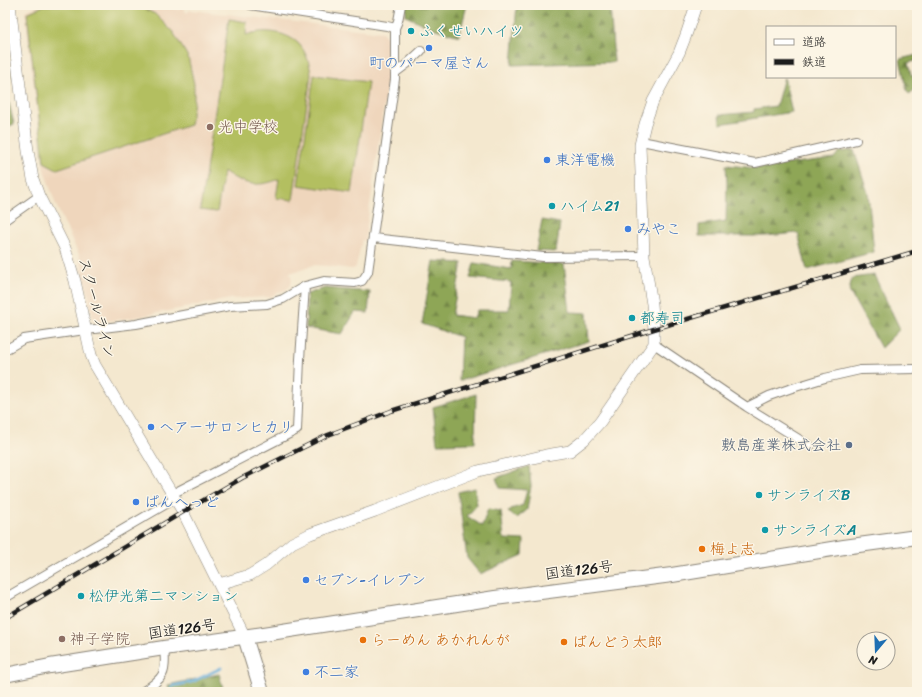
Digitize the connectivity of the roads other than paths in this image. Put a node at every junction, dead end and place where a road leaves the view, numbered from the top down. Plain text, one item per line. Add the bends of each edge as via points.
1 (10, 5) edge
2 (250, 5) edge
3 (253, 5) edge
4 (401, 5) edge
5 (696, 5) edge
6 (395, 28) junction
7 (421, 51) dead end
8 (395, 73) junction
9 (856, 140) dead end
10 (641, 141) junction
11 (39, 196) junction
12 (5, 220) edge
13 (373, 238) junction
14 (644, 256) junction
15 (305, 286) junction
16 (85, 330) junction
17 (654, 344) junction
18 (5, 350) edge
19 (917, 369) edge
20 (747, 407) junction
21 (810, 446) dead end
22 (174, 497) junction
23 (917, 537) edge
24 (219, 584) junction
25 (5, 598) edge
26 (245, 637) junction
27 (164, 648) junction
28 (5, 676) edge
29 (142, 692) edge
30 (262, 692) edge

1 - 11 street, スクールライン via 28,151
2 - 3 street
3 - 6 street
4 - 6 street
5 - 10 street via 679,53 653,101
6 - 8 street
7 - 8 street
8 - 13 street
9 - 10 street via 755,163
10 - 14 street
11 - 12 street
11 - 16 street, スクールライン via 65,248
13 - 14 street via 543,257
13 - 15 street via 368,272 362,281 324,282
14 - 17 street via 653,316
15 - 16 street via 283,299 267,304 230,306 136,324
15 - 22 street via 297,430
16 - 18 street via 24,339
16 - 22 street, スクールライン via 95,365
17 - 20 street
17 - 24 street via 600,422 570,451 478,471 310,534 250,575
19 - 20 street via 860,370 789,389
20 - 21 street
22 - 24 street, スクールライン
22 - 25 street
23 - 26 highway, 国道126号
24 - 26 street, スクールライン
26 - 27 highway, 国道126号
26 - 30 highway
27 - 28 highway, 国道126号 via 50,666
27 - 29 street via 164,673

